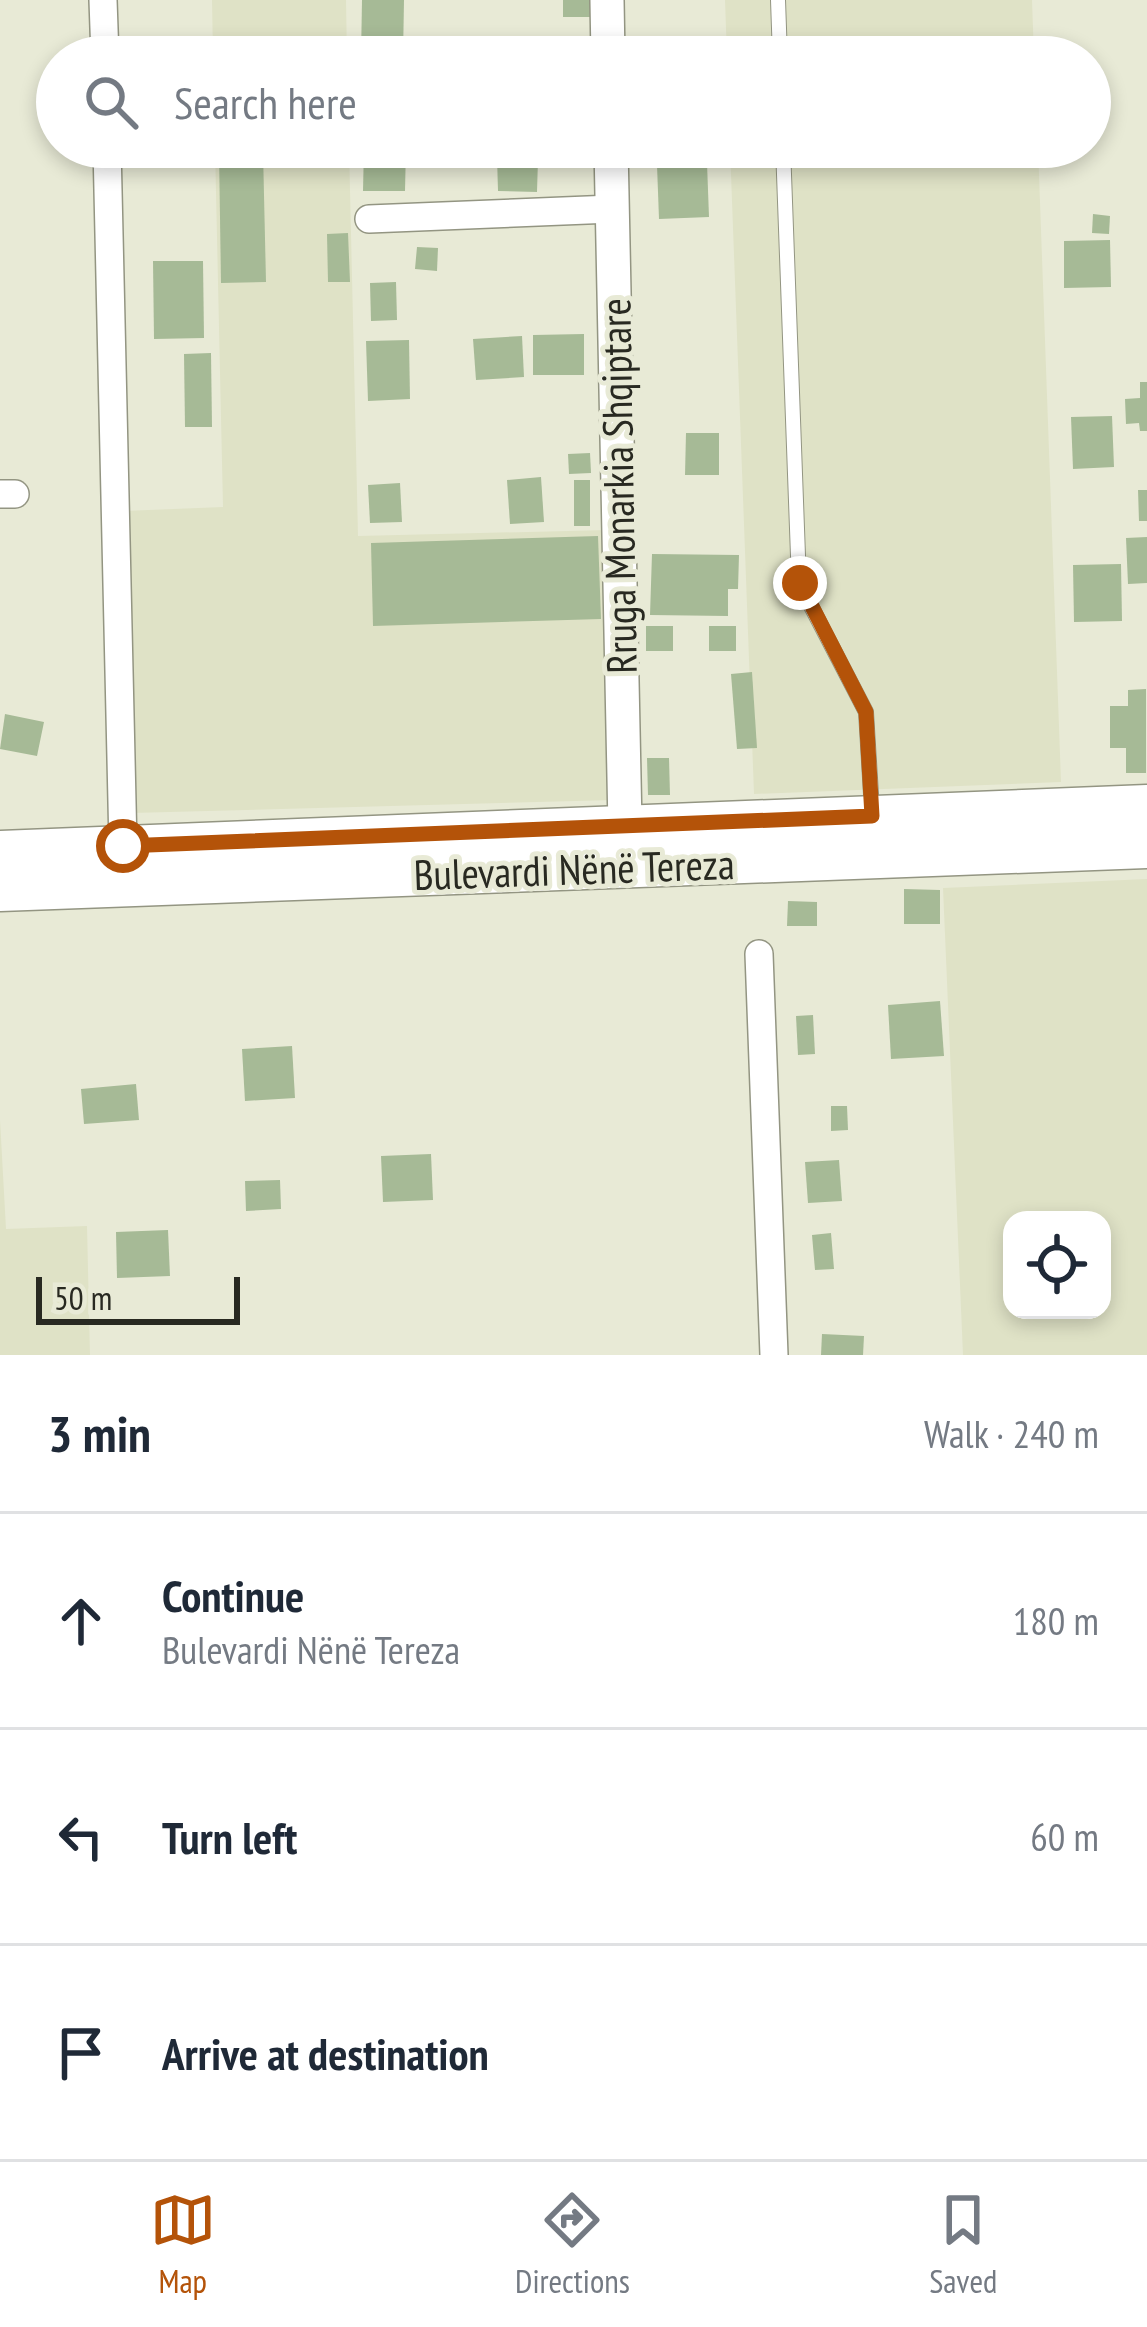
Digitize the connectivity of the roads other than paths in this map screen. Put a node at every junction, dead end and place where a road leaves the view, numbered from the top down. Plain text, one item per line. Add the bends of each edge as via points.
1 (103, 0) edge
2 (607, 0) edge
3 (778, 0) edge
4 (104, 36) edge
5 (608, 36) edge
6 (779, 36) edge
7 (107, 168) edge
8 (611, 168) edge
9 (784, 168) edge
10 (612, 209) junction
11 (369, 219) dead end
12 (1147, 806) edge
13 (872, 816) junction
14 (625, 826) junction
15 (123, 846) junction
16 (1147, 847) edge
17 (0, 852) edge
18 (0, 890) edge
19 (759, 954) dead end
20 (774, 1355) edge

1 - 4 street
2 - 5 street
3 - 6 lane
7 - 15 street
8 - 10 street, Rruga Monarkia Shqiptare
9 - 13 lane via 800,583 866,712
10 - 11 street
10 - 14 street, Rruga Monarkia Shqiptare
12 - 13 main road, Bulevardi Nënë Tereza
13 - 14 main road, Bulevardi Nënë Tereza
14 - 15 main road, Bulevardi Nënë Tereza
15 - 17 main road, Bulevardi Nënë Tereza
16 - 18 main road, Bulevardi Nënë Tereza
19 - 20 street

